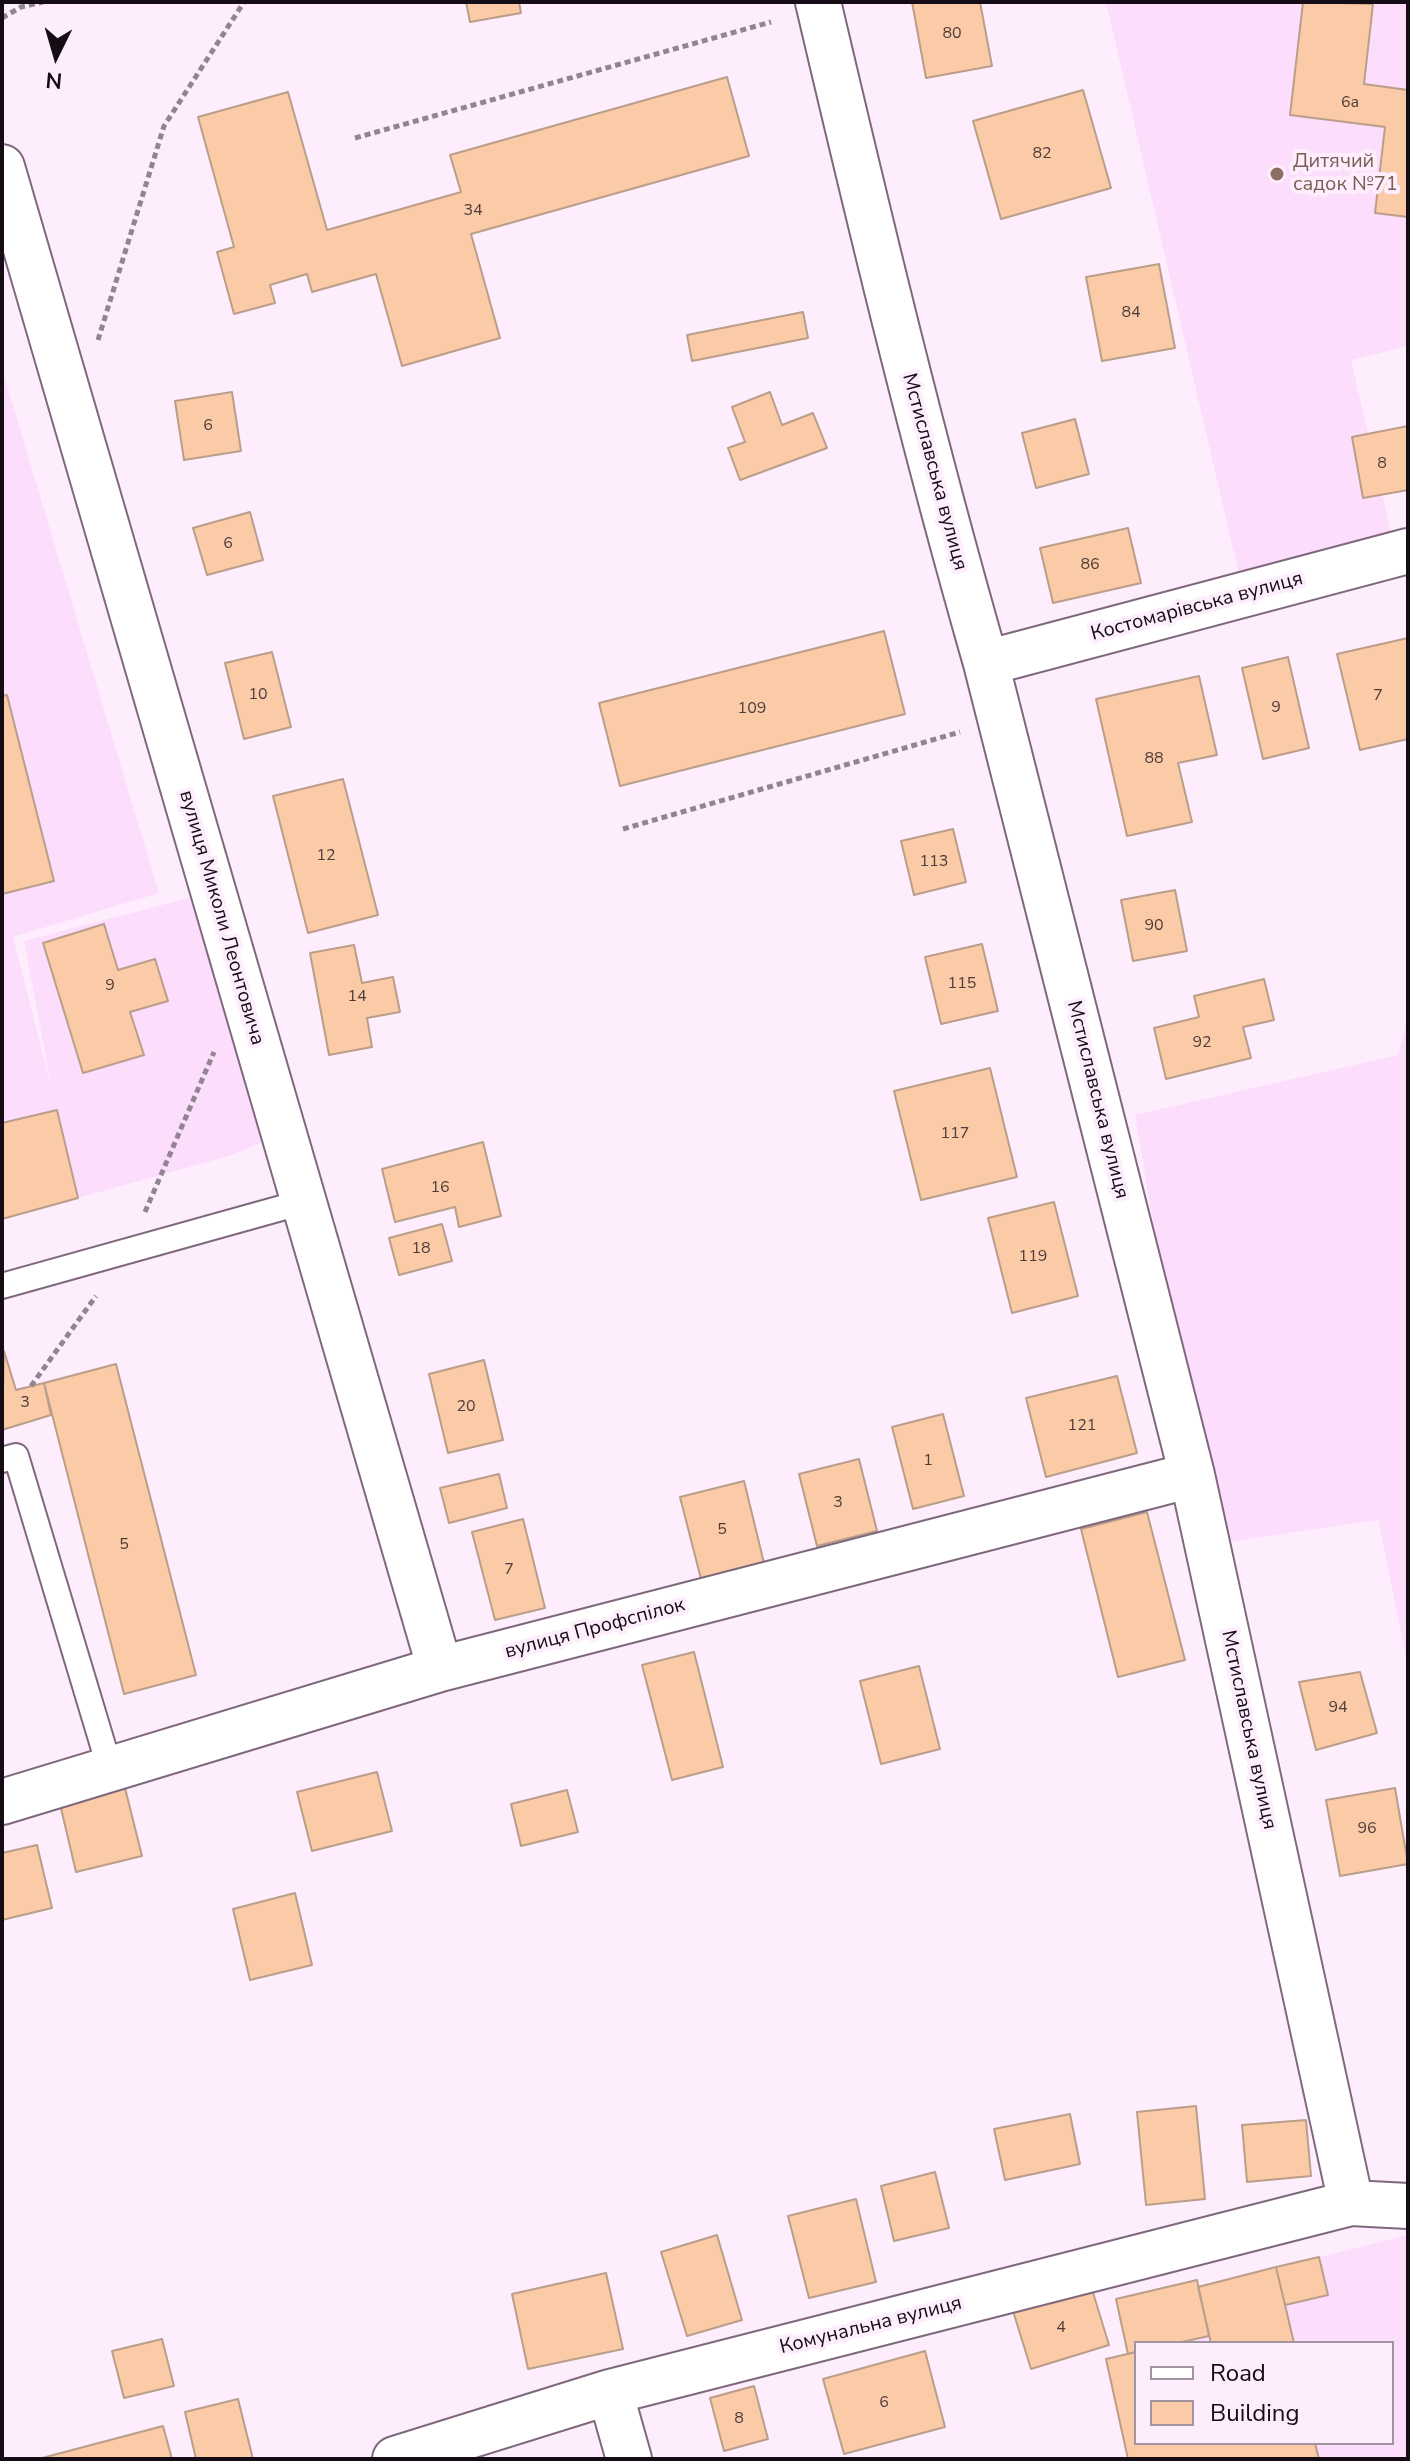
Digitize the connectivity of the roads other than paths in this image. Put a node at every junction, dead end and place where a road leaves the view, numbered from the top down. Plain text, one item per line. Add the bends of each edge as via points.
1 (818, 2) edge
2 (2, 167) edge
3 (1408, 551) edge
4 (986, 663) junction
5 (303, 1202) junction
6 (2, 1286) edge
7 (2, 1460) edge
8 (1192, 1475) junction
9 (440, 1669) junction
10 (110, 1769) junction
11 (2, 1802) edge
12 (1351, 2203) junction
13 (1408, 2206) edge
14 (610, 2392) junction
15 (395, 2459) edge
16 (629, 2459) edge

1 - 4 street, Мстиславська вулиця via 894,318
2 - 5 street, вулиця Миколи Леонтовича
3 - 4 street, Костомарівська вулиця
4 - 8 street, Мстиславська вулиця
5 - 6 lane
5 - 9 street, вулиця Миколи Леонтовича
7 - 10 lane via 16,1456
8 - 9 street, вулиця Профспілок
8 - 12 street, Мстиславська вулиця
9 - 10 street, вулиця Профспілок
10 - 11 street, вулиця Профспілок
12 - 13 street, Комунальна вулиця
12 - 14 street, Комунальна вулиця
14 - 15 street, Комунальна вулиця
14 - 16 street

